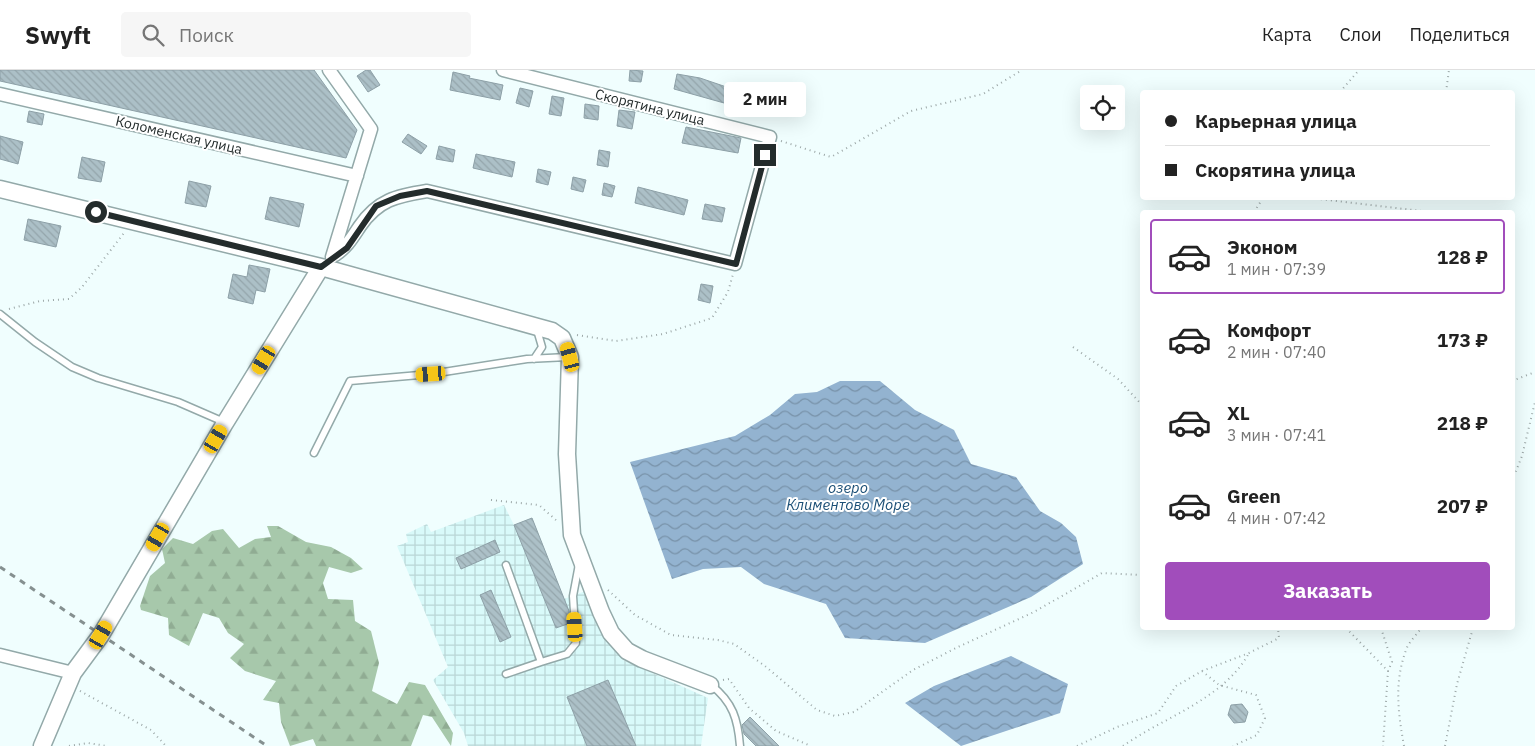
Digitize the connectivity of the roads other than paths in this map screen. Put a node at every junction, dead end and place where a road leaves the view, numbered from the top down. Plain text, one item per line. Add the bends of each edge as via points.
1 (329, 70) edge
2 (503, 70) edge
3 (0, 94) edge
4 (357, 176) junction
5 (0, 189) edge
6 (335, 255) junction
7 (321, 267) junction
8 (0, 314) edge
9 (530, 324) junction
10 (570, 357) junction
11 (534, 359) junction
12 (226, 422) junction
13 (314, 453) dead end
14 (580, 558) junction
15 (506, 565) dead end
16 (0, 655) edge
17 (541, 662) junction
18 (506, 674) dead end
19 (70, 679) junction
20 (710, 685) joint
21 (42, 746) edge
22 (740, 746) edge

1 - 4 street via 371,129
2 - 6 street, Скорятина улица via 770,137 736,264 427,191 400,196 376,206 347,248
3 - 4 street, Коломенская улица
4 - 6 street
5 - 7 street
6 - 7 street
7 - 9 street
7 - 12 street
8 - 12 lane via 72,367 178,402
9 - 10 street via 562,338
9 - 11 lane via 538,331 542,347
10 - 11 lane
10 - 14 street via 567,454 572,535
11 - 13 lane via 431,374 350,381
12 - 19 street via 101,635
14 - 17 lane via 573,596 576,643 567,654
14 - 20 street via 601,612 618,643 642,659
15 - 17 lane
16 - 19 street
17 - 18 lane
19 - 21 street
20 - 22 lane via 725,695 738,725

